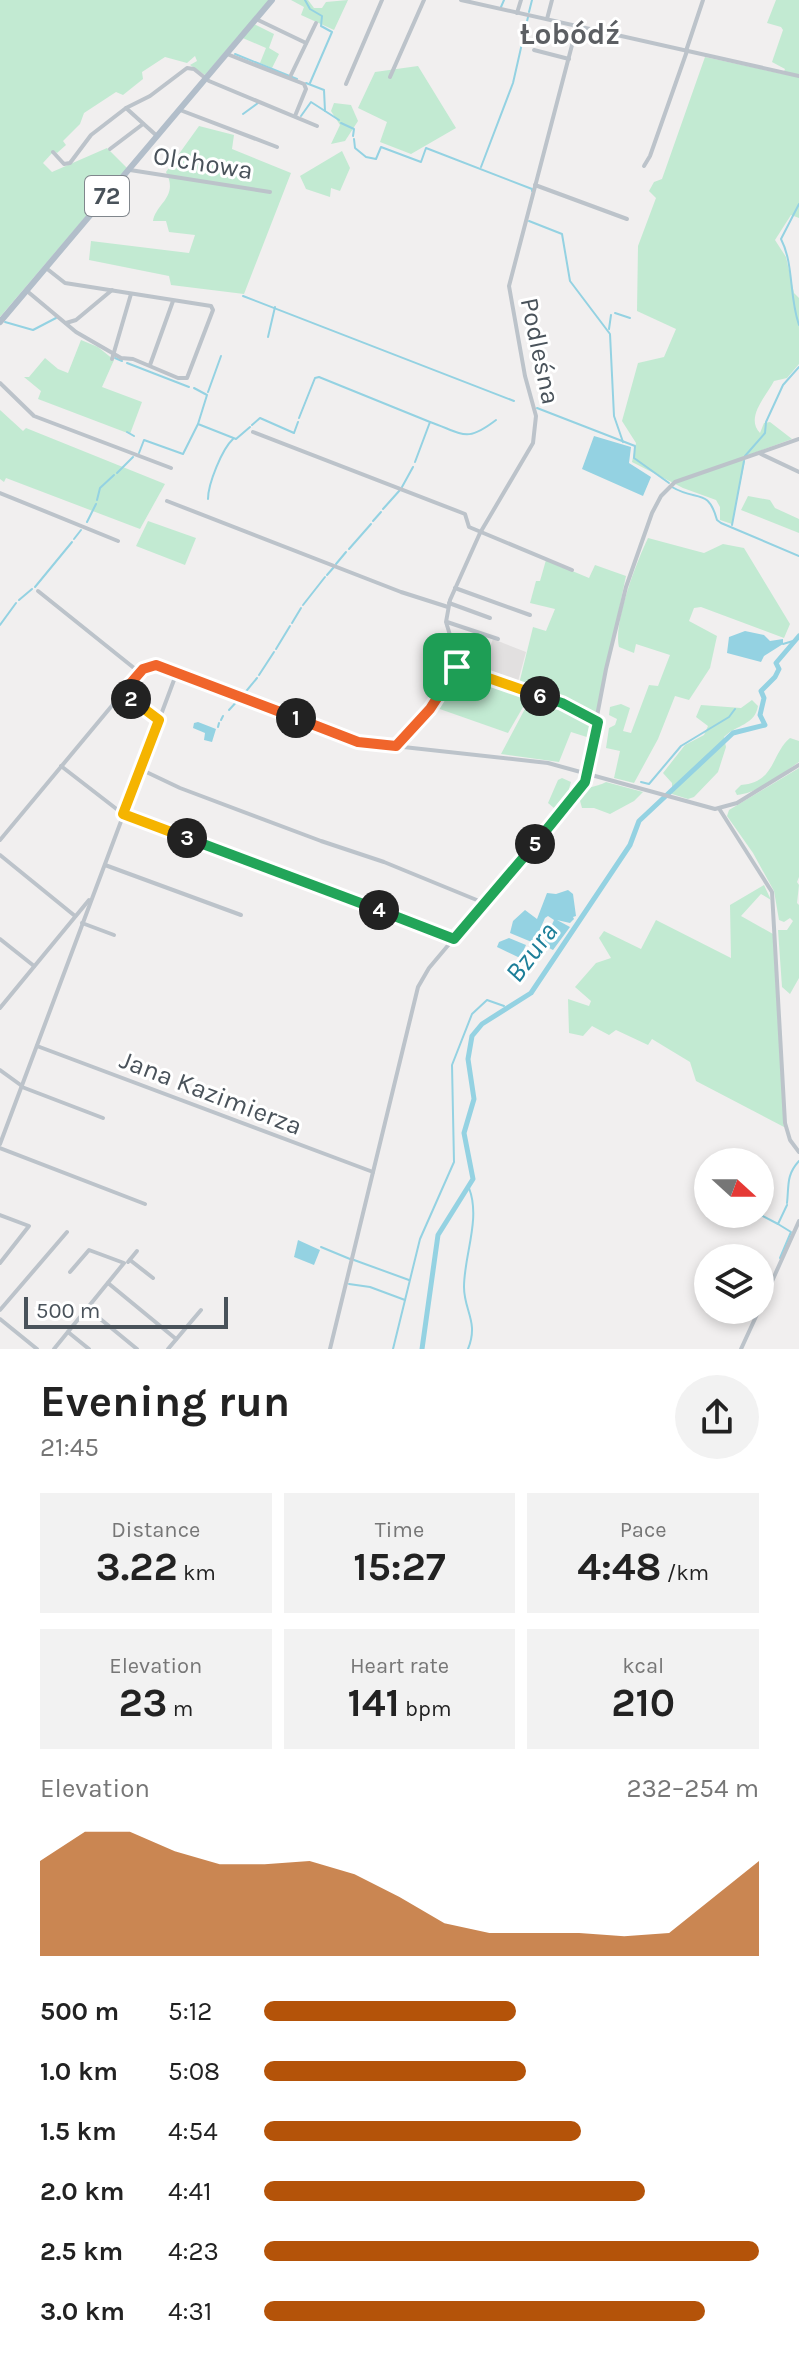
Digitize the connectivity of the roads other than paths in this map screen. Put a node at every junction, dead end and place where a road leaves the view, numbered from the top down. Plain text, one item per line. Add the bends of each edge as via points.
1 (272, 0) edge
2 (382, 0) edge
3 (424, 0) edge
4 (461, 0) edge
5 (521, 0) edge
6 (552, 0) edge
7 (703, 0) edge
8 (517, 13) junction
9 (256, 19) junction
10 (547, 19) junction
11 (316, 23) dead end
12 (577, 26) junction
13 (306, 43) junction
14 (534, 50) dead end
15 (686, 51) junction
16 (227, 54) junction
17 (569, 59) junction
18 (291, 75) dead end
19 (799, 76) edge
20 (390, 77) dead end
21 (206, 79) junction
22 (346, 84) dead end
23 (126, 108) junction
24 (180, 110) junction
25 (295, 116) junction
26 (143, 124) junction
27 (317, 126) dead end
28 (157, 136) junction
29 (277, 147) dead end
30 (110, 149) dead end
31 (53, 152) dead end
32 (644, 166) dead end
33 (129, 170) junction
34 (535, 185) junction
35 (270, 192) dead end
36 (627, 219) dead end
37 (46, 268) junction
38 (112, 290) junction
39 (27, 291) junction
40 (131, 294) junction
41 (173, 301) junction
42 (0, 322) edge
43 (66, 323) junction
44 (113, 356) junction
45 (150, 365) junction
46 (0, 383) edge
47 (253, 432) dead end
48 (799, 439) edge
49 (758, 453) junction
50 (171, 468) dead end
51 (799, 472) edge
52 (0, 493) edge
53 (167, 501) dead end
54 (480, 533) junction
55 (118, 541) dead end
56 (572, 570) dead end
57 (455, 588) junction
58 (38, 591) dead end
59 (448, 605) junction
60 (530, 615) dead end
61 (490, 618) dead end
62 (446, 622) junction
63 (498, 639) dead end
64 (457, 667) junction
65 (140, 672) junction
66 (177, 672) junction
67 (123, 692) junction
68 (159, 720) junction
69 (598, 722) junction
70 (396, 746) junction
71 (799, 765) edge
72 (61, 766) junction
73 (140, 769) junction
74 (588, 773) junction
75 (720, 810) junction
76 (123, 814) junction
77 (0, 840) edge
78 (0, 855) edge
79 (105, 865) junction
80 (91, 899) junction
81 (485, 903) junction
82 (241, 915) dead end
83 (75, 916) junction
84 (82, 923) junction
85 (114, 935) dead end
86 (0, 939) edge
87 (454, 939) junction
88 (34, 966) junction
89 (0, 1008) edge
90 (37, 1046) junction
91 (0, 1070) edge
92 (22, 1086) junction
93 (103, 1118) dead end
94 (0, 1146) edge
95 (799, 1152) edge
96 (373, 1172) junction
97 (145, 1204) dead end
98 (0, 1215) edge
99 (799, 1221) edge
100 (67, 1232) dead end
101 (137, 1251) dead end
102 (127, 1262) junction
103 (0, 1263) edge
104 (70, 1272) dead end
105 (774, 1276) edge
106 (153, 1278) dead end
107 (108, 1283) junction
108 (87, 1308) junction
109 (0, 1310) edge
110 (201, 1310) dead end
111 (0, 1319) edge
112 (752, 1324) edge
113 (68, 1332) junction
114 (176, 1339) junction
115 (37, 1349) edge
116 (54, 1349) edge
117 (89, 1349) edge
118 (137, 1349) edge
119 (168, 1349) edge
120 (330, 1349) edge
121 (741, 1349) edge

1 - 9 main road, 72
2 - 22 street
3 - 20 street
4 - 8 street
5 - 8 street
6 - 10 street
7 - 15 street
8 - 10 street
9 - 13 street
9 - 16 main road, 72
10 - 12 street
11 - 13 street
12 - 15 street
12 - 17 street, Podleśna
13 - 18 street
14 - 17 street
15 - 19 street
15 - 32 street
16 - 21 main road, 72
16 - 25 street via 304,84
17 - 34 street, Podleśna
21 - 23 street via 187,68
21 - 24 main road, 72
21 - 25 street
23 - 26 street
23 - 31 street via 91,135 70,163 64,164
24 - 28 main road, 72
24 - 29 street
25 - 27 street
26 - 28 street
26 - 30 street
28 - 33 main road, 72
33 - 35 street, Olchowa
33 - 37 main road, 72
34 - 36 street
34 - 54 street, Podleśna via 509,291 535,432 529,454
37 - 38 street via 65,283
37 - 39 main road, 72
38 - 40 street
38 - 43 street
39 - 42 main road, 72
39 - 43 street
40 - 41 street
40 - 44 street
41 - 45 street
41 - 45 street via 213,310 187,378
43 - 44 street
44 - 45 street
46 - 50 street via 34,416
47 - 54 street via 465,514 467,526
48 - 49 street
49 - 51 street
49 - 69 street via 672,484 661,496 626,587
52 - 55 street
53 - 59 street
54 - 56 street
54 - 57 street, Podleśna
57 - 59 street, Podleśna
57 - 60 street
58 - 65 street
59 - 61 street
59 - 62 street, Podleśna
62 - 63 street
62 - 64 street, Podleśna
64 - 69 street via 562,703
64 - 70 street via 430,709
65 - 66 street via 153,665
65 - 67 street
66 - 68 street
66 - 70 street via 353,740
67 - 68 street
67 - 72 street
68 - 73 street
69 - 74 street
70 - 74 street via 528,760
71 - 75 street
72 - 76 street
72 - 77 street
73 - 76 street
73 - 81 street
74 - 75 street
74 - 81 street via 581,789
75 - 95 street via 772,892 785,1123
76 - 79 street
76 - 87 street
78 - 83 street
79 - 80 street
79 - 82 street
80 - 83 street
80 - 84 street
81 - 87 street
83 - 88 street
84 - 85 street
84 - 90 street
86 - 88 street
87 - 96 street via 418,987
88 - 89 street
90 - 92 street
90 - 96 street, Jana Kazimierza
91 - 92 street
92 - 93 street
92 - 94 street
94 - 97 street
96 - 120 street
98 - 103 street via 29,1226
99 - 105 street
100 - 109 street
101 - 102 street
102 - 104 street via 89,1250
102 - 106 street
102 - 107 street
107 - 108 street
107 - 114 street
108 - 113 street
108 - 118 street
110 - 114 street
111 - 115 street
112 - 121 street
113 - 116 street
113 - 117 street
114 - 119 street

